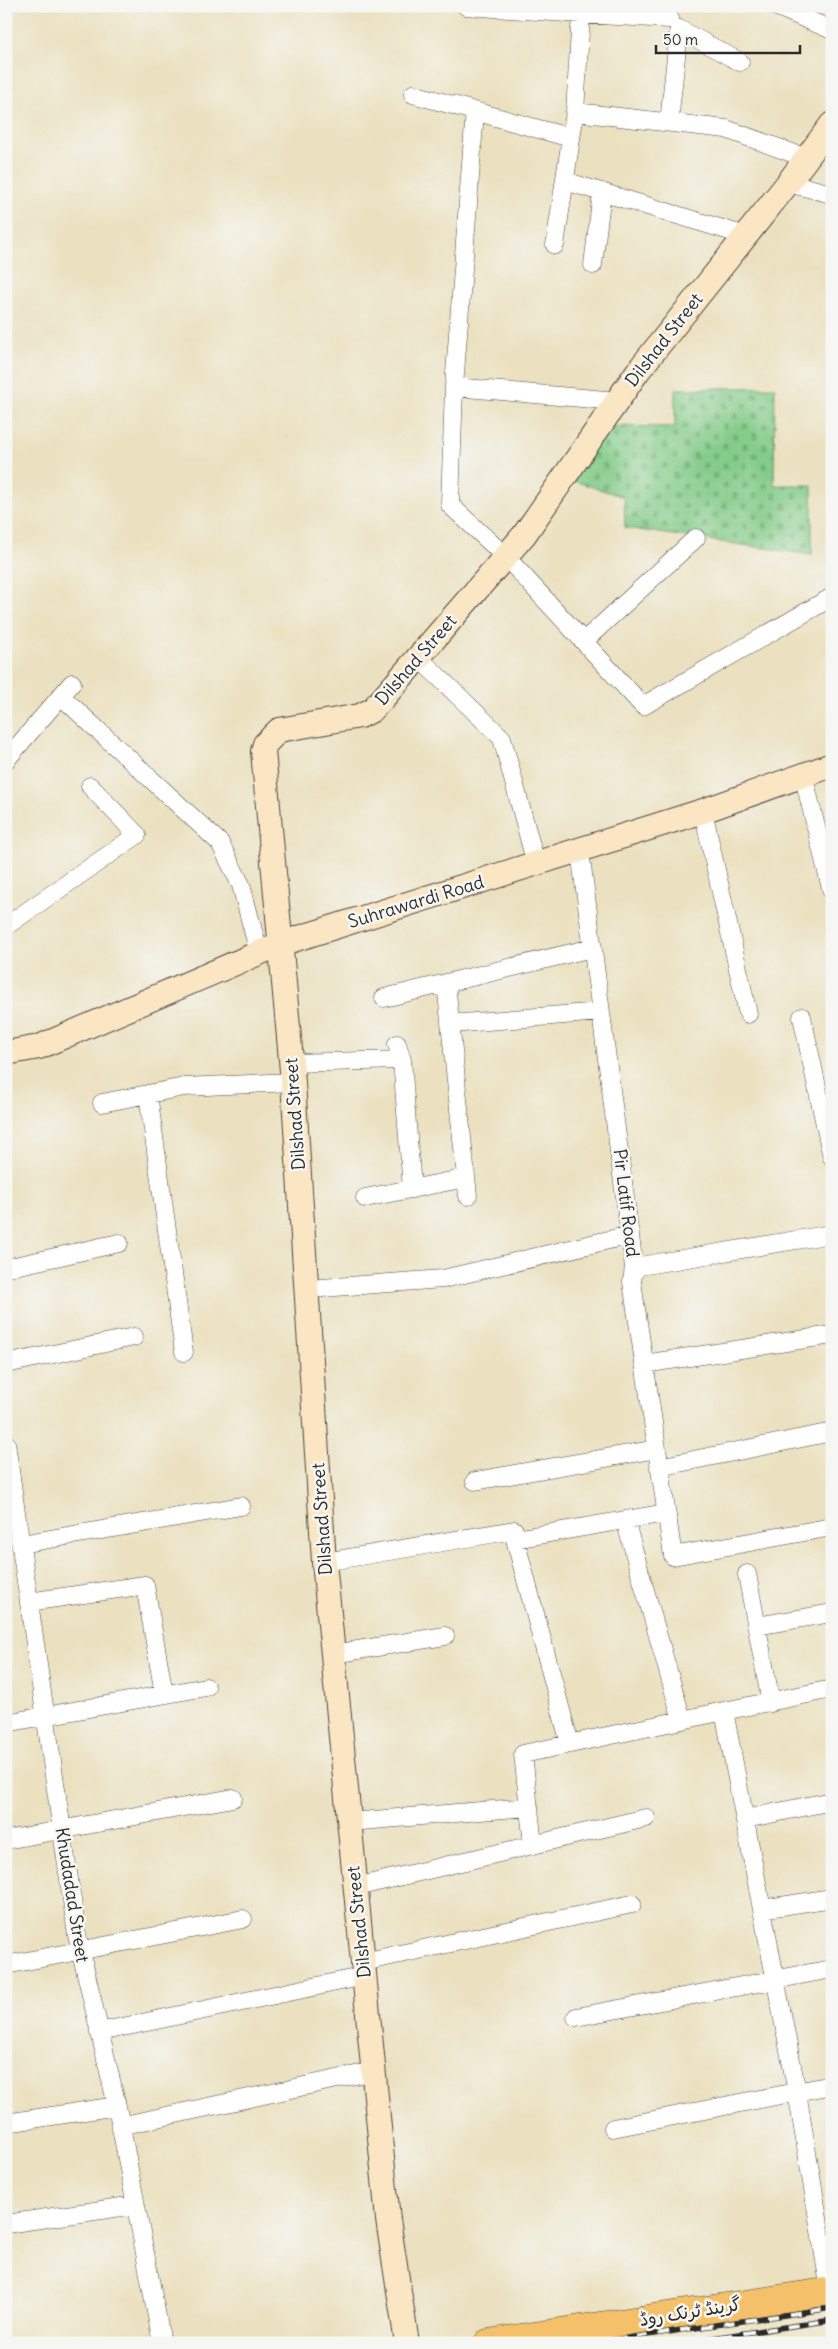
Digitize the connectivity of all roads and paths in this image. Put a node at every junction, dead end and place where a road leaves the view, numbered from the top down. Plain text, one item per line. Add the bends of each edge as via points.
1 (466, 6) edge
2 (775, 6) edge
3 (581, 14) junction
4 (670, 19) dead end
5 (832, 30) edge
6 (740, 62) dead end
7 (413, 94) dead end
8 (475, 112) junction
9 (575, 112) junction
10 (669, 122) junction
11 (832, 124) edge
12 (571, 138) junction
13 (806, 158) junction
14 (565, 181) junction
15 (788, 182) junction
16 (602, 192) junction
17 (832, 194) edge
18 (746, 236) junction
19 (555, 245) dead end
20 (593, 265) dead end
21 (454, 387) junction
22 (617, 400) junction
23 (696, 538) dead end
24 (506, 557) junction
25 (832, 597) edge
26 (584, 641) junction
27 (418, 658) junction
28 (8, 756) edge
29 (832, 765) edge
30 (803, 774) junction
31 (90, 786) dead end
32 (703, 811) junction
33 (580, 851) junction
34 (536, 864) junction
35 (832, 892) edge
36 (6, 926) edge
37 (280, 944) junction
38 (592, 948) junction
39 (259, 953) junction
40 (446, 983) junction
41 (384, 998) dead end
42 (600, 1012) junction
43 (748, 1014) dead end
44 (802, 1017) dead end
45 (450, 1024) junction
46 (6, 1053) edge
47 (292, 1072) junction
48 (148, 1094) junction
49 (102, 1103) dead end
50 (832, 1157) edge
51 (466, 1178) junction
52 (412, 1189) junction
53 (468, 1196) dead end
54 (365, 1198) dead end
55 (832, 1234) edge
56 (630, 1235) junction
57 (119, 1243) dead end
58 (634, 1267) junction
59 (6, 1268) edge
60 (308, 1288) junction
61 (832, 1335) edge
62 (134, 1337) dead end
63 (184, 1352) dead end
64 (6, 1364) edge
65 (644, 1364) junction
66 (832, 1432) edge
67 (6, 1443) edge
68 (658, 1458) junction
69 (475, 1481) dead end
70 (241, 1506) dead end
71 (666, 1513) junction
72 (625, 1520) junction
73 (832, 1527) edge
74 (515, 1539) junction
75 (21, 1544) junction
76 (324, 1562) junction
77 (747, 1574) dead end
78 (29, 1602) junction
79 (832, 1613) edge
80 (757, 1626) junction
81 (445, 1636) dead end
82 (333, 1654) junction
83 (206, 1687) dead end
84 (832, 1689) edge
85 (164, 1694) junction
86 (771, 1702) junction
87 (724, 1712) junction
88 (45, 1716) junction
89 (682, 1720) junction
90 (6, 1723) edge
91 (570, 1744) junction
92 (233, 1798) dead end
93 (832, 1801) edge
94 (529, 1807) junction
95 (646, 1818) dead end
96 (745, 1819) junction
97 (350, 1822) junction
98 (61, 1830) junction
99 (6, 1840) edge
100 (533, 1845) junction
101 (356, 1887) junction
102 (832, 1898) edge
103 (632, 1904) dead end
104 (762, 1909) junction
105 (243, 1919) dead end
106 (80, 1950) junction
107 (6, 1965) edge
108 (364, 1969) junction
109 (832, 1969) edge
110 (776, 1980) junction
111 (576, 2017) dead end
112 (99, 2032) junction
113 (374, 2071) junction
114 (832, 2085) edge
115 (797, 2092) junction
116 (116, 2106) junction
117 (6, 2123) edge
118 (120, 2126) junction
119 (613, 2128) dead end
120 (135, 2204) junction
121 (6, 2224) edge
122 (831, 2291) edge
123 (162, 2343) edge
124 (407, 2343) edge
125 (488, 2343) edge

1 - 3 street
2 - 5 street
3 - 4 street
3 - 9 street
6 - 10 street via 678,29
7 - 8 street
8 - 12 street
8 - 21 street
9 - 10 street
9 - 12 street
10 - 13 street via 726,129
11 - 13 street, Dilshad Street
12 - 14 street
13 - 15 street, Dilshad Street
14 - 16 street
14 - 19 street
15 - 17 street
15 - 18 street, Dilshad Street
16 - 18 street
16 - 20 street
18 - 22 street, Dilshad Street
21 - 22 street
21 - 24 street via 450,505
22 - 24 street, Dilshad Street
23 - 26 street
24 - 26 street
24 - 27 street, Dilshad Street
25 - 26 street via 643,706
27 - 34 street via 502,738
27 - 37 street, Dilshad Street via 372,710 344,720 279,730 265,744 263,752
28 - 39 street via 66,689 220,843 241,885
29 - 30 street, Suhrawardi Road
30 - 32 street, Suhrawardi Road
30 - 35 street
31 - 36 street via 137,835
32 - 33 street, Suhrawardi Road
32 - 43 street
33 - 34 street, Suhrawardi Road
33 - 38 street, Pir Latif Road
34 - 37 street, Suhrawardi Road
37 - 39 street, Suhrawardi Road
37 - 47 street, Dilshad Street
38 - 40 street
38 - 42 street, Pir Latif Road
39 - 46 street, Suhrawardi Road via 39,1047
40 - 41 street
40 - 45 street
42 - 45 street
42 - 56 street, Pir Latif Road
44 - 50 street
45 - 51 street
47 - 48 street
47 - 52 street via 400,1052
47 - 60 street, Dilshad Street
48 - 49 street
48 - 63 street
51 - 52 street
51 - 53 street
52 - 54 street
55 - 58 street
56 - 58 street, Pir Latif Road
56 - 60 street via 443,1279
57 - 59 street
58 - 65 street, Pir Latif Road via 632,1282
60 - 76 street, Dilshad Street
61 - 65 street
62 - 64 street
65 - 68 street, Pir Latif Road
66 - 68 street
67 - 75 street, Khudadad Street
68 - 69 street
68 - 71 street, Pir Latif Road
70 - 75 street
71 - 72 street
71 - 73 street, Pir Latif Road via 673,1556
72 - 74 street
72 - 89 street
74 - 76 street via 514,1530
74 - 91 street
75 - 78 street, Khudadad Street
76 - 82 street, Dilshad Street
77 - 80 street
78 - 85 street via 146,1585
78 - 88 street, Khudadad Street
79 - 80 street
80 - 86 street
81 - 82 street
82 - 97 street, Dilshad Street
83 - 85 street
84 - 86 street
85 - 88 street
86 - 87 street
87 - 89 street
87 - 96 street
88 - 90 street
88 - 98 street, Khudadad Street
89 - 91 street
91 - 94 street via 523,1754
92 - 98 street
93 - 96 street
94 - 97 street
94 - 100 street
95 - 100 street
96 - 104 street
97 - 101 street, Dilshad Street
98 - 99 street
98 - 106 street, Khudadad Street
100 - 101 street
101 - 108 street, Dilshad Street
102 - 104 street
103 - 108 street
104 - 110 street
105 - 106 street
106 - 107 street
106 - 112 street, Khudadad Street
108 - 112 street
108 - 113 street, Dilshad Street
109 - 110 street
110 - 111 street
110 - 115 street
112 - 116 street, Khudadad Street
113 - 118 street
113 - 124 street, Dilshad Street via 388,2220
114 - 115 street
115 - 119 street
115 - 122 street
116 - 117 street
116 - 118 street, Khudadad Street
118 - 120 street, Khudadad Street
120 - 121 street
120 - 123 street, Khudadad Street
122 - 125 main road, گرینڈ ٹرنک روڈ

